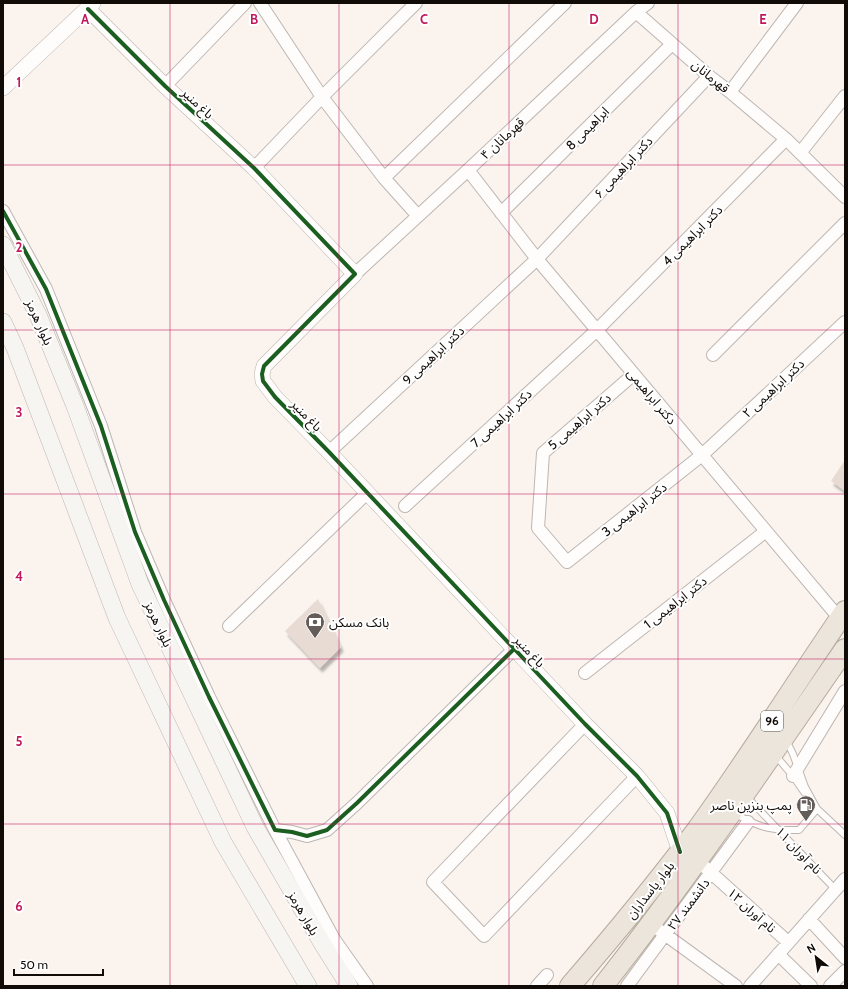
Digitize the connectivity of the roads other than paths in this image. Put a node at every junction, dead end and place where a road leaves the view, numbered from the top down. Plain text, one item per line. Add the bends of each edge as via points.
1 (245, 3) edge
2 (260, 3) edge
3 (416, 3) edge
4 (565, 3) edge
5 (648, 3) edge
6 (797, 3) edge
7 (91, 6) edge
8 (636, 12) junction
9 (672, 44) junction
10 (709, 76) junction
11 (165, 86) junction
12 (3, 88) edge
13 (730, 92) junction
14 (845, 96) edge
15 (322, 97) junction
16 (786, 139) junction
17 (800, 153) junction
18 (254, 168) junction
19 (468, 170) junction
20 (384, 178) junction
21 (845, 197) edge
22 (3, 211) edge
23 (501, 213) junction
24 (418, 216) junction
25 (845, 223) edge
26 (3, 245) edge
27 (537, 259) junction
28 (355, 274) junction
29 (3, 322) edge
30 (845, 322) edge
31 (597, 330) junction
32 (713, 355) dead end
33 (634, 374) junction
34 (329, 452) junction
35 (702, 455) junction
36 (368, 493) junction
37 (405, 506) dead end
38 (766, 531) junction
39 (567, 562) joint
40 (842, 615) edge
41 (229, 626) dead end
42 (514, 649) junction
43 (845, 649) edge
44 (585, 673) dead end
45 (845, 691) edge
46 (585, 724) junction
47 (785, 737) junction
48 (773, 754) junction
49 (796, 771) junction
50 (637, 776) junction
51 (745, 795) junction
52 (817, 809) junction
53 (740, 817) junction
54 (275, 830) junction
55 (780, 831) junction
56 (845, 835) edge
57 (680, 852) junction
58 (705, 867) junction
59 (845, 879) edge
60 (835, 889) junction
61 (809, 919) junction
62 (658, 930) junction
63 (788, 942) junction
64 (778, 954) junction
65 (845, 958) edge
66 (845, 971) edge
67 (547, 975) dead end
68 (308, 986) edge
69 (350, 986) edge
70 (367, 986) edge
71 (537, 986) edge
72 (570, 986) edge
73 (603, 986) edge
74 (627, 986) edge
75 (736, 986) edge
76 (750, 986) edge
77 (810, 986) edge
78 (830, 986) edge

1 - 11 street
2 - 15 street
3 - 15 street
4 - 20 street
5 - 8 street, قهرمانان ۴
6 - 13 street
7 - 11 street, باغ منیر
7 - 12 street
8 - 9 street, قهرمانان
8 - 19 street, قهرمانان ۴
9 - 10 street, قهرمانان
9 - 23 street, ابراهیمی 8
10 - 13 street, قهرمانان
10 - 27 street, دکتر ابراهیمی ۶
11 - 18 street, باغ منیر
13 - 16 street, قهرمانان
14 - 17 street
15 - 18 street
15 - 20 street
16 - 17 street, قهرمانان
16 - 31 street, دکتر ابراهیمی 4
17 - 21 street, قهرمانان
18 - 28 street, باغ منیر
19 - 23 street, دکتر ابراهیمی
19 - 24 street, قهرمانان ۴
20 - 24 street
22 - 54 street via 46,289 101,426 135,532 164,600
23 - 27 street, دکتر ابراهیمی
24 - 28 street, قهرمانان ۴
25 - 32 street
26 - 69 main road, بلوار هرمز via 38,315 75,406 140,584 255,827
27 - 31 street, دکتر ابراهیمی
27 - 34 street, دکتر ابراهیمی 9
28 - 34 street, باغ منیر via 264,366 262,374 275,397
29 - 68 main road via 16,348 117,618 223,842
30 - 35 street, دکتر ابراهیمی ۲
31 - 33 street, دکتر ابراهیمی
31 - 37 street, دکتر ابراهیمی 7
33 - 35 street, دکتر ابراهیمی
33 - 39 street, دکتر ابراهیمی 5 via 543,453 538,528
34 - 36 street, باغ منیر
35 - 38 street, دکتر ابراهیمی
35 - 39 street, دکتر ابراهیمی 3
36 - 41 street
36 - 42 street, باغ منیر
38 - 40 street, دکتر ابراهیمی
38 - 44 street, دکتر ابراهیمی 1
40 - 57 highway, بلوار پاسداران / 96 via 744,762
42 - 46 street, باغ منیر
42 - 54 street via 327,830 307,836
43 - 47 highway, بلوار پاسداران / 96
45 - 49 street
46 - 50 street, باغ منیر
46 - 50 street via 433,882 484,936
47 - 48 highway, بلوار پاسداران / 96
47 - 49 lane
48 - 49 lane
48 - 51 highway, بلوار پاسداران / 96
49 - 52 lane
49 - 52 lane
50 - 57 street, باغ منیر via 667,813
51 - 53 highway, بلوار پاسداران / 96
51 - 55 lane, نام آوران ۱۱
52 - 55 lane via 799,830
52 - 56 lane
53 - 55 lane via 762,828
53 - 58 highway, بلوار پاسداران / 96
54 - 70 street via 334,939
55 - 60 lane, نام آوران ۱۱
57 - 72 highway, بلوار پاسداران / 96 via 622,926
58 - 62 highway, بلوار پاسداران / 96
58 - 63 street, نام آوران ۱۲
59 - 60 street
60 - 61 street
61 - 63 street
61 - 65 street
62 - 73 highway, بلوار پاسداران / 96
62 - 74 street, دانشمند ۲۷
62 - 75 street
63 - 64 street
64 - 76 street
64 - 77 street
66 - 78 street
67 - 71 street

